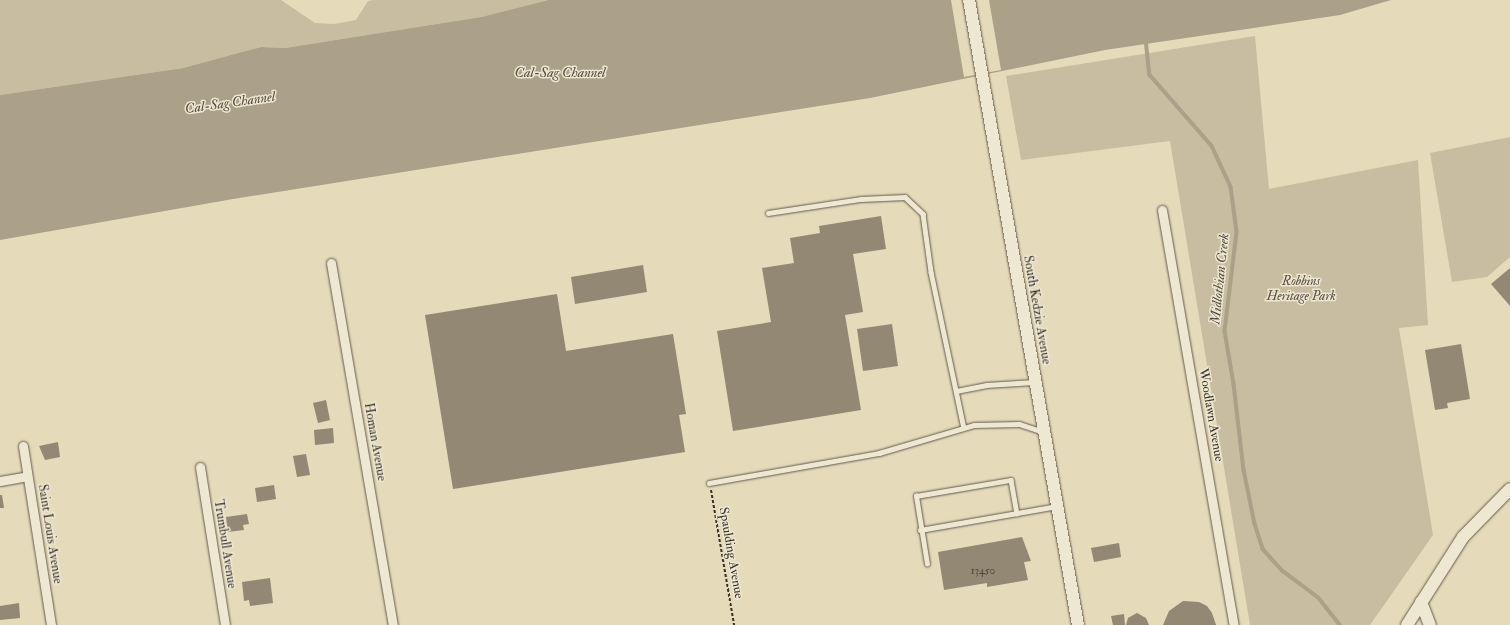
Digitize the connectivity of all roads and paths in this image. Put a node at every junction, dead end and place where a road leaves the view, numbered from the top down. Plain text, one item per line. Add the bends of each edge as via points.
1 (969, 0) edge
2 (1162, 210) dead end
3 (768, 213) dead end
4 (331, 263) dead end
5 (1035, 382) junction
6 (956, 391) junction
7 (964, 428) junction
8 (1044, 432) junction
9 (23, 446) dead end
10 (200, 467) dead end
11 (27, 476) junction
12 (0, 481) edge
13 (709, 483) joint
14 (1510, 489) edge
15 (1057, 506) junction
16 (1017, 513) junction
17 (920, 530) junction
18 (927, 564) dead end
19 (1421, 602) junction
20 (52, 625) edge
21 (225, 625) edge
22 (393, 625) edge
23 (734, 625) edge
24 (1078, 625) edge
25 (1234, 625) edge
26 (1407, 625) edge
27 (1430, 625) edge

1 - 5 main road, South Kedzie Avenue
2 - 25 street, Woodlawn Avenue
3 - 6 lane via 861,199 905,197 923,214 931,272
4 - 22 street, Homan Avenue
5 - 6 lane via 986,385
5 - 8 main road, South Kedzie Avenue
6 - 7 lane
7 - 8 lane via 1019,424
7 - 13 lane via 879,453
8 - 15 main road, South Kedzie Avenue
9 - 11 street, Saint Louis Avenue
10 - 21 street, Trumbull Avenue
11 - 12 street
11 - 20 street, Saint Louis Avenue
13 - 23 path, Spaulding Avenue
14 - 19 main road via 1463,536
15 - 16 lane
15 - 24 main road, South Kedzie Avenue
16 - 17 lane
16 - 17 lane via 1011,480 916,496
17 - 18 lane
19 - 26 main road
19 - 27 main road

